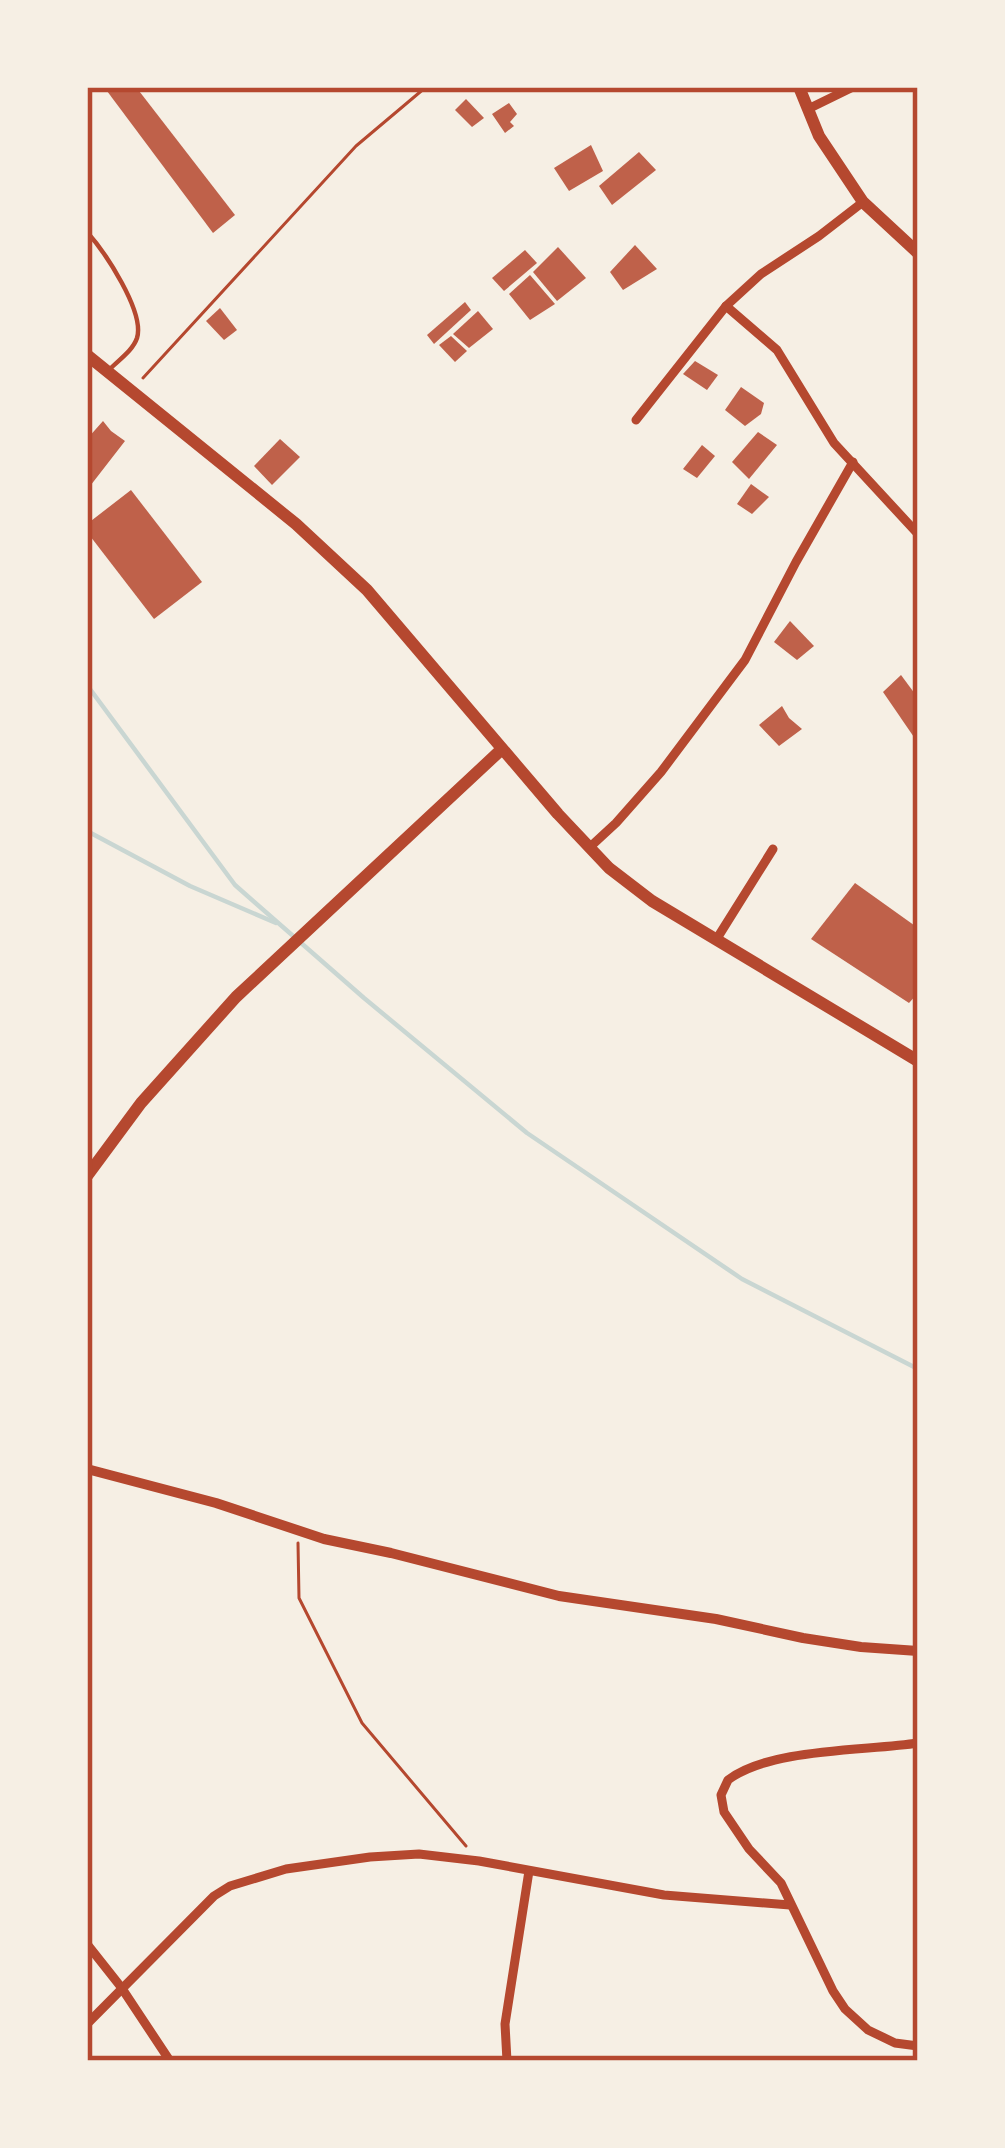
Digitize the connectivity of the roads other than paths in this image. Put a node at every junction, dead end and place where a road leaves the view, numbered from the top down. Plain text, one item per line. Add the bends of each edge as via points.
1 (799, 87) edge
2 (853, 87) edge
3 (808, 110) junction
4 (862, 202) junction
5 (87, 232) edge
6 (918, 253) edge
7 (726, 307) junction
8 (87, 355) edge
9 (107, 372) junction
10 (636, 420) dead end
11 (854, 462) junction
12 (918, 534) edge
13 (502, 749) junction
14 (590, 848) junction
15 (773, 849) dead end
16 (716, 940) junction
17 (918, 1061) edge
18 (87, 1175) edge
19 (87, 1469) edge
20 (918, 1651) edge
21 (918, 1743) edge
22 (529, 1871) junction
23 (790, 1905) junction
24 (87, 1944) edge
25 (121, 1988) junction
26 (87, 2024) edge
27 (896, 2043) junction
28 (918, 2046) edge
29 (170, 2061) edge
30 (507, 2061) edge
31 (892, 2061) edge

1 - 3 main road
2 - 3 street
3 - 4 main road
4 - 6 main road
4 - 7 street
5 - 9 lane via 137,315 135,345
7 - 10 street
7 - 11 street via 777,350
8 - 9 main road
9 - 13 main road via 367,590
11 - 12 street
11 - 14 street via 745,660 661,772
13 - 14 main road
13 - 18 main road via 236,997
14 - 16 main road via 652,901
15 - 16 street
16 - 17 main road
19 - 20 street via 324,1539 559,1596
21 - 23 street via 759,1764 728,1780 724,1812 782,1883
22 - 23 street via 664,1895
22 - 25 street via 418,1854 286,1870 230,1886
22 - 30 street via 505,2024
23 - 27 street via 845,2009
24 - 25 street
25 - 26 street
25 - 29 street
27 - 28 street
27 - 31 street

